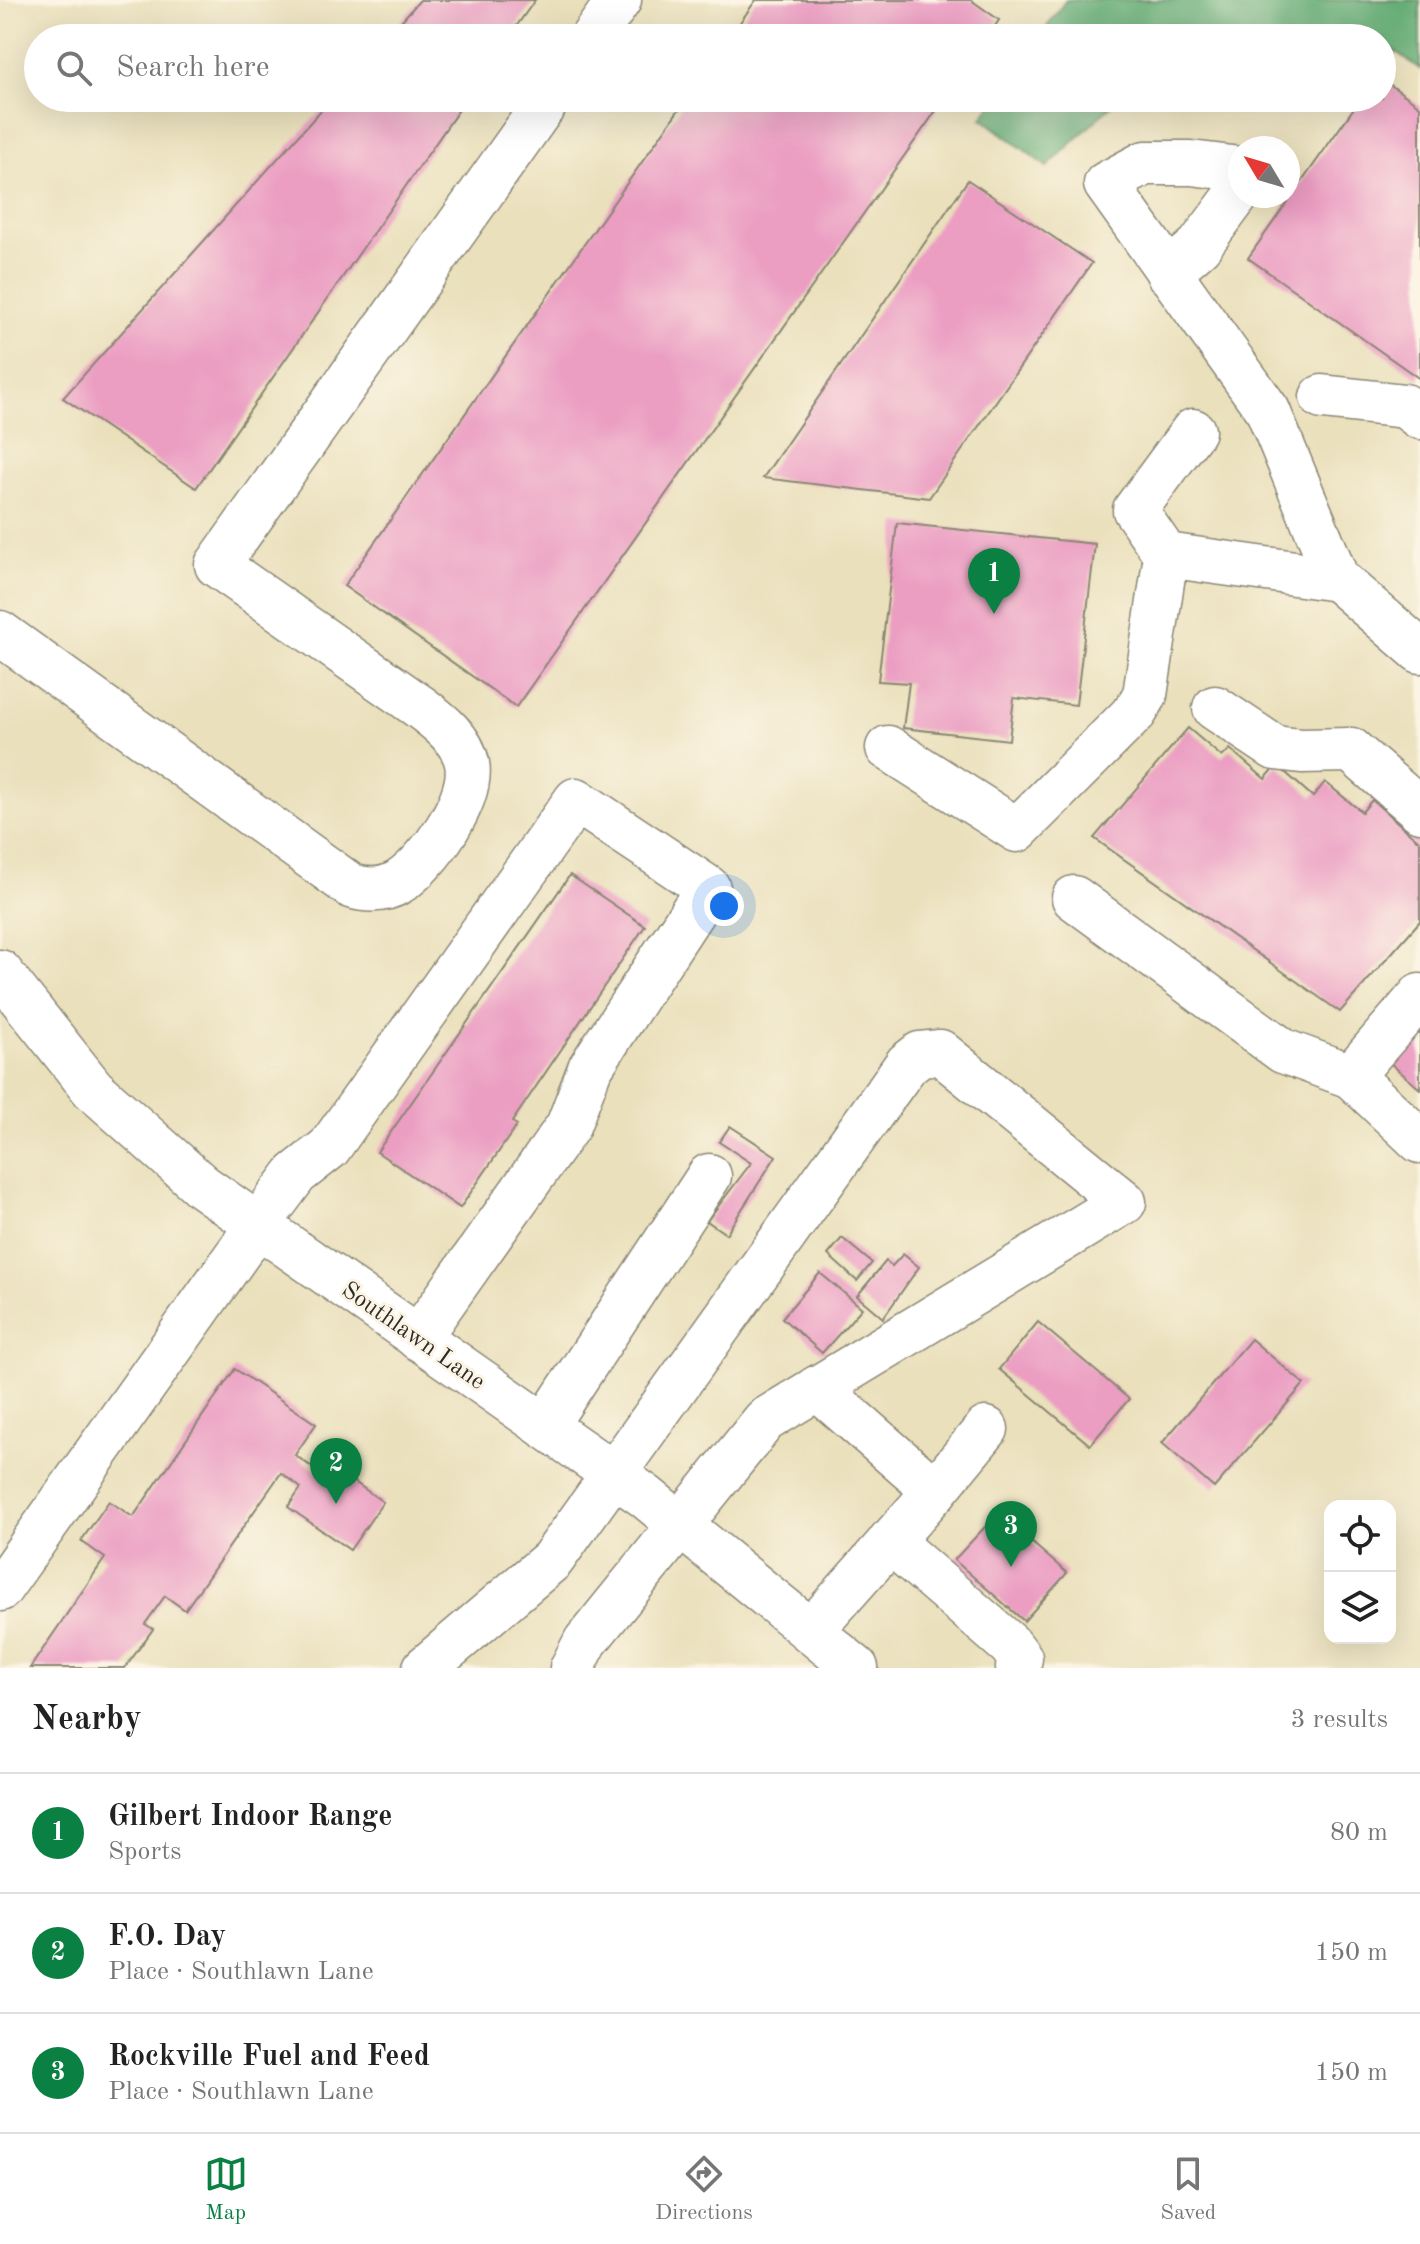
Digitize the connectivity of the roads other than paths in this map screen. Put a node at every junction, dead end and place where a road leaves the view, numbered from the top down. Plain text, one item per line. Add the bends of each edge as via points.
1 (619, 0) edge
2 (602, 24) edge
3 (539, 112) edge
4 (1228, 168) edge
5 (1228, 207) edge
6 (1168, 273) junction
7 (1322, 397) dead end
8 (1420, 417) edge
9 (1193, 431) dead end
10 (1166, 555) junction
11 (1337, 579) junction
12 (0, 633) edge
13 (1420, 651) edge
14 (1215, 708) dead end
15 (888, 748) dead end
16 (1420, 810) edge
17 (1074, 898) dead end
18 (0, 972) edge
19 (1420, 996) edge
20 (1351, 1076) junction
21 (1420, 1141) edge
22 (709, 1176) dead end
23 (258, 1225) junction
24 (418, 1338) junction
25 (817, 1388) junction
26 (545, 1426) junction
27 (986, 1429) dead end
28 (615, 1475) junction
29 (935, 1491) junction
30 (679, 1523) junction
31 (890, 1541) junction
32 (0, 1589) edge
33 (811, 1631) junction
34 (425, 1668) edge
35 (572, 1668) edge
36 (856, 1668) edge
37 (1018, 1668) edge

1 - 2 street
3 - 12 street via 217,565 420,707 458,744 467,762 462,805 418,865 398,883 379,889 351,886
4 - 6 street via 1145,163 1106,184
5 - 6 street via 1199,246
6 - 11 street via 1268,411
7 - 8 street via 1405,406
9 - 10 street via 1135,510
10 - 11 street
10 - 15 street via 1145,695 1135,712 1017,830
11 - 13 street
14 - 16 street via 1275,748 1351,750
17 - 20 street via 1283,1051
18 - 23 street, Southlawn Lane via 93,1089 202,1186
19 - 20 street
20 - 21 street
22 - 26 street
23 - 24 street, Southlawn Lane
23 - 24 street via 296,1174 329,1148 576,800 708,888 590,1068 568,1126
23 - 32 street
24 - 26 street, Southlawn Lane
25 - 28 street via 1124,1202 940,1052 920,1054 907,1064
25 - 29 street
25 - 30 street via 765,1420
26 - 28 street, Southlawn Lane
27 - 29 street
28 - 30 street, Southlawn Lane
28 - 34 street via 552,1560
29 - 31 street
30 - 33 street, Southlawn Lane
30 - 35 street via 586,1641
31 - 33 street
31 - 37 street via 1010,1645 1020,1658
33 - 36 street, Southlawn Lane

